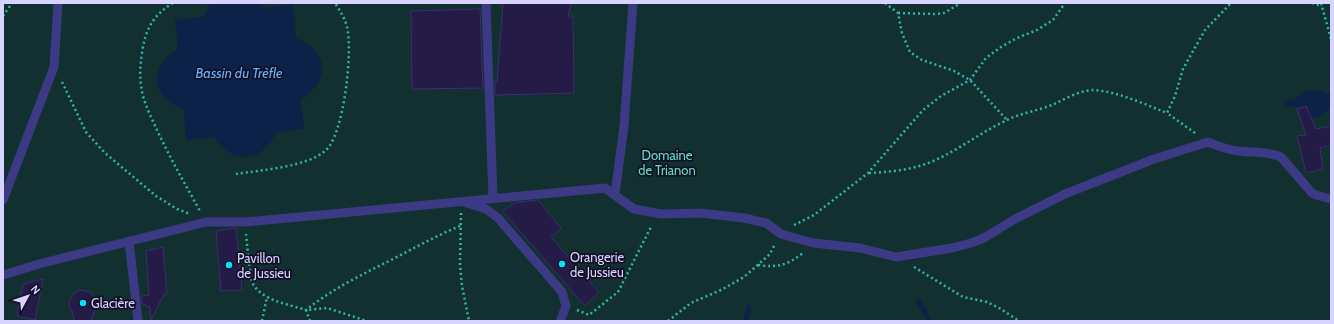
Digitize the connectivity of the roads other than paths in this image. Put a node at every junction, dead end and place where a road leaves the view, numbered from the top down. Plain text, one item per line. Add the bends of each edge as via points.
1 (58, 3) edge
2 (486, 3) edge
3 (633, 3) edge
4 (615, 194) junction
5 (493, 197) junction
6 (1331, 199) edge
7 (3, 200) edge
8 (458, 201) junction
9 (129, 241) junction
10 (3, 275) edge
11 (561, 319) dead end
12 (138, 321) edge

1 - 7 lane via 54,67
2 - 5 lane
3 - 4 lane via 624,126
4 - 5 lane via 605,188
4 - 6 lane via 634,209 661,214 700,213 744,218 766,223 781,234 896,257 971,243 1065,194 1154,159 1208,142 1236,151 1275,154 1281,157 1312,193
5 - 8 lane
8 - 9 lane via 245,222 206,222
8 - 11 lane via 486,209 498,218 562,292 566,306
9 - 10 lane
9 - 12 lane

